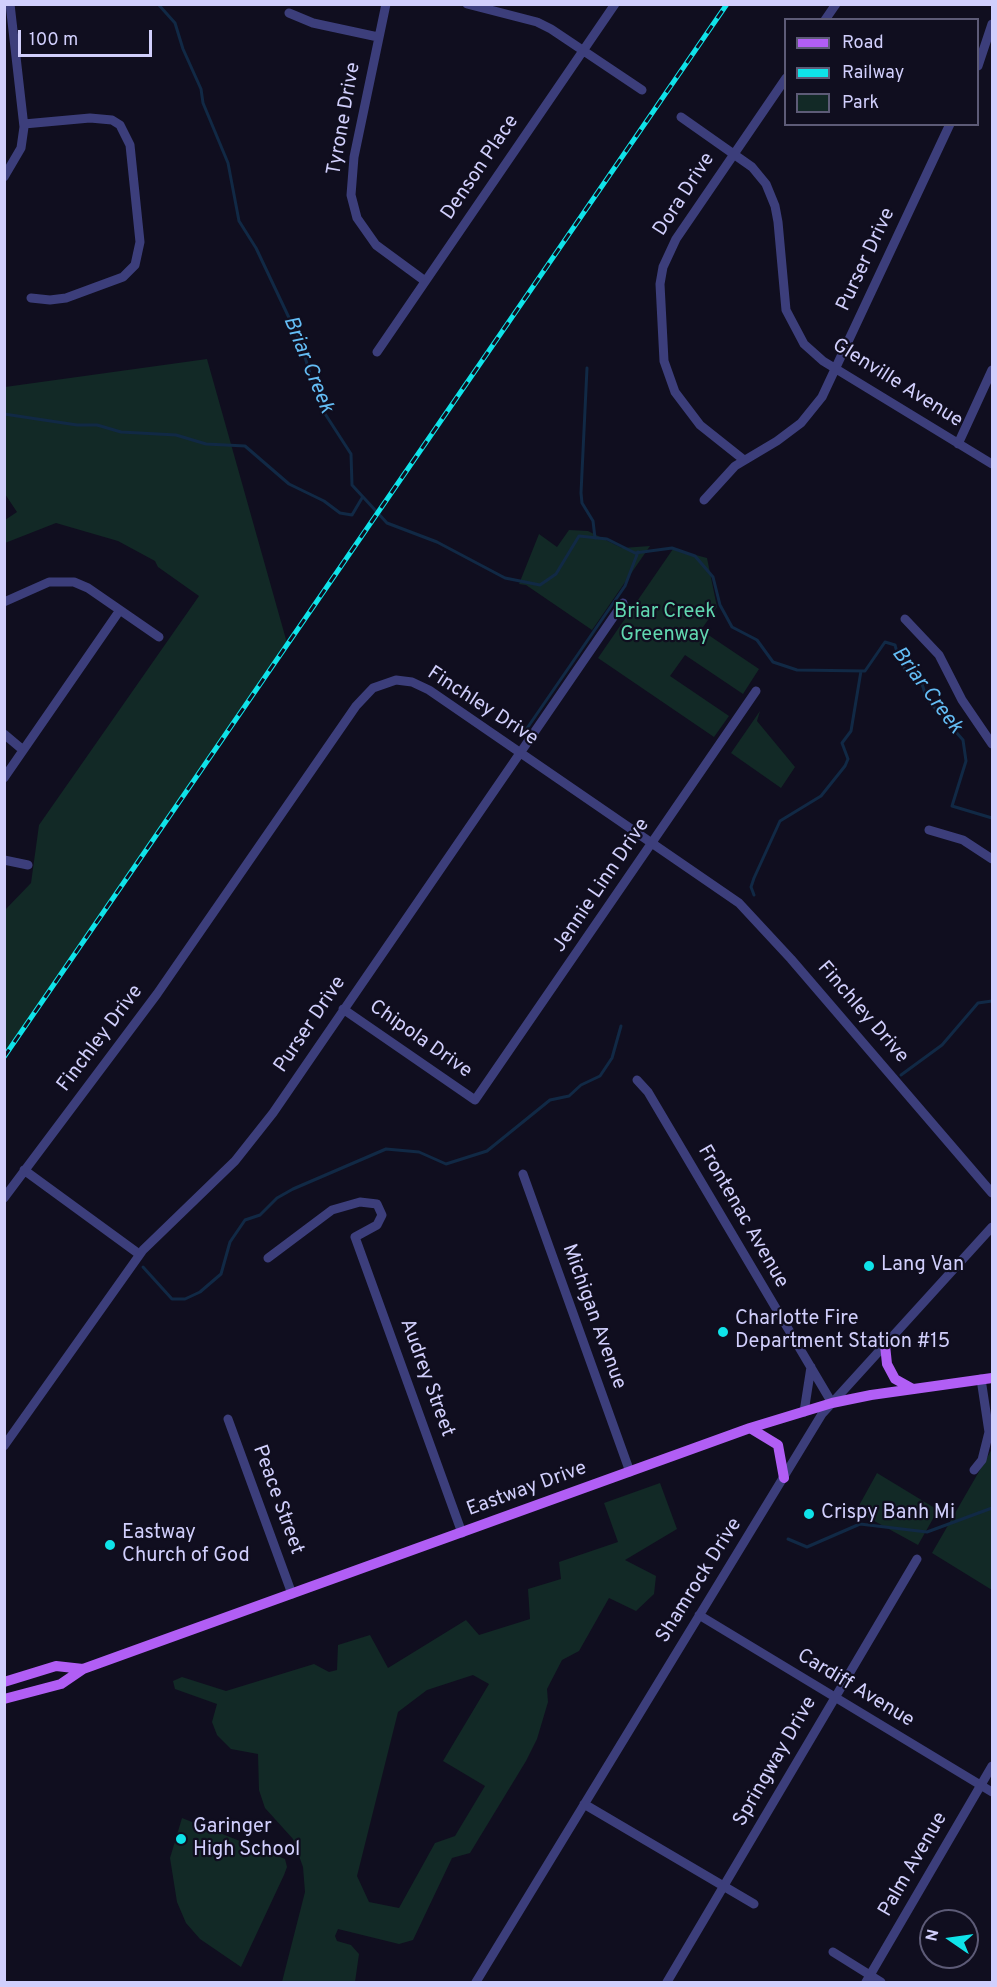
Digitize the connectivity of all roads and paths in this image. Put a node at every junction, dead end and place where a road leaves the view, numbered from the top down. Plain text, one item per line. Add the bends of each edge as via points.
1 (9, 4) edge
2 (386, 4) edge
3 (467, 4) edge
4 (615, 4) edge
5 (836, 4) edge
6 (289, 13) dead end
7 (826, 18) edge
8 (993, 24) edge
9 (378, 37) junction
10 (584, 49) junction
11 (979, 63) edge
12 (784, 81) edge
13 (642, 90) dead end
14 (681, 117) dead end
15 (24, 124) junction
16 (949, 126) edge
17 (734, 153) junction
18 (4, 177) edge
19 (425, 281) junction
20 (31, 298) dead end
21 (376, 352) dead end
22 (837, 369) junction
23 (993, 370) edge
24 (958, 444) junction
25 (744, 460) junction
26 (993, 464) edge
27 (704, 500) dead end
28 (4, 602) edge
29 (623, 603) dead end
30 (120, 610) junction
31 (905, 619) dead end
32 (159, 638) dead end
33 (756, 691) dead end
34 (4, 734) edge
35 (993, 744) edge
36 (23, 750) junction
37 (520, 752) junction
38 (4, 778) edge
39 (928, 830) dead end
40 (653, 844) junction
41 (993, 859) edge
42 (4, 860) edge
43 (28, 865) dead end
44 (343, 1009) junction
45 (638, 1080) dead end
46 (475, 1100) joint
47 (24, 1170) junction
48 (523, 1174) dead end
49 (993, 1193) edge
50 (4, 1198) edge
51 (993, 1227) edge
52 (139, 1254) junction
53 (268, 1258) dead end
54 (885, 1345) junction
55 (811, 1367) junction
56 (987, 1378) edge
57 (913, 1389) junction
58 (832, 1403) junction
59 (804, 1412) junction
60 (228, 1419) dead end
61 (750, 1428) junction
62 (4, 1446) edge
63 (974, 1470) dead end
64 (630, 1472) junction
65 (784, 1478) junction
66 (462, 1533) junction
67 (917, 1559) dead end
68 (292, 1594) junction
69 (699, 1615) junction
70 (83, 1669) junction
71 (4, 1682) edge
72 (834, 1698) junction
73 (4, 1699) edge
74 (993, 1767) edge
75 (981, 1785) junction
76 (993, 1792) edge
77 (584, 1804) junction
78 (724, 1886) junction
79 (754, 1904) dead end
80 (833, 1952) dead end
81 (868, 1979) edge
82 (476, 1983) edge
83 (666, 1983) edge
84 (881, 1983) edge

1 - 15 street
2 - 9 street, Tyrone Drive
3 - 10 street via 537,22
4 - 10 street, Denson Place
5 - 7 street
6 - 9 street via 313,23
8 - 11 street
9 - 19 street, Tyrone Drive via 354,157 351,195 357,218 376,245
10 - 13 street
10 - 19 street, Denson Place
12 - 17 street, Dora Drive
14 - 17 street, Glenville Avenue
15 - 18 street via 21,148
15 - 20 street via 90,118 112,120 120,125 130,145 140,242 138,259 123,277 66,298
16 - 22 street, Purser Drive
17 - 22 street, Glenville Avenue via 760,176 775,206 785,302 792,324 809,350
17 - 25 street, Dora Drive via 669,251 659,304 664,361 675,392 700,425
19 - 21 street, Denson Place
22 - 24 street, Glenville Avenue
22 - 25 street, Purser Drive via 822,397 801,423
23 - 24 street
24 - 26 street, Glenville Avenue
25 - 27 street, Purser Drive
28 - 30 street via 35,586 60,580 88,588
29 - 37 street, Purser Drive
30 - 32 street
30 - 36 street
31 - 35 street via 939,655 962,700
33 - 40 street, Jennie Linn Drive
34 - 36 street
36 - 38 street
37 - 40 street, Finchley Drive
37 - 44 street, Purser Drive
37 - 47 street, Finchley Drive via 420,686 396,680 373,688 356,706 111,1059
39 - 41 street via 963,840
40 - 46 street, Jennie Linn Drive
40 - 49 street, Finchley Drive via 752,915
42 - 43 street
44 - 46 street, Chipola Drive
44 - 52 street, Purser Drive via 235,1161
45 - 55 street, Frontenac Avenue
47 - 50 street, Finchley Drive
47 - 52 street
48 - 64 street, Michigan Avenue
51 - 54 street, Shamrock Drive
52 - 62 street, Purser Drive
53 - 66 street, Audrey Street via 332,1210 360,1202 377,1204 382,1215 376,1225 355,1237
54 - 57 main road via 887,1364 895,1379
54 - 58 street, Shamrock Drive
55 - 58 street, Frontenac Avenue
55 - 59 street
56 - 57 main road, Eastway Drive
56 - 63 street via 989,1432 982,1460
57 - 58 main road, Eastway Drive
58 - 59 main road, Eastway Drive
58 - 65 street, Shamrock Drive via 811,1430
59 - 61 main road, Eastway Drive
60 - 68 street, Peace Street
61 - 64 main road, Eastway Drive
61 - 65 main road via 778,1445
64 - 66 main road, Eastway Drive
65 - 69 street, Shamrock Drive
66 - 68 main road, Eastway Drive
67 - 72 street, Springway Drive
68 - 70 main road, Eastway Drive
69 - 72 street, Cardiff Avenue
69 - 77 street, Shamrock Drive
70 - 71 main road, Eastway Drive via 56,1666
70 - 73 main road, Eastway Drive via 61,1684
72 - 75 street, Cardiff Avenue
72 - 78 street, Springway Drive
74 - 75 street, Palm Avenue
75 - 76 street, Cardiff Avenue
75 - 81 street, Palm Avenue
77 - 78 street
77 - 82 street, Shamrock Drive
78 - 79 street
78 - 83 street, Springway Drive
80 - 81 street
81 - 84 street

